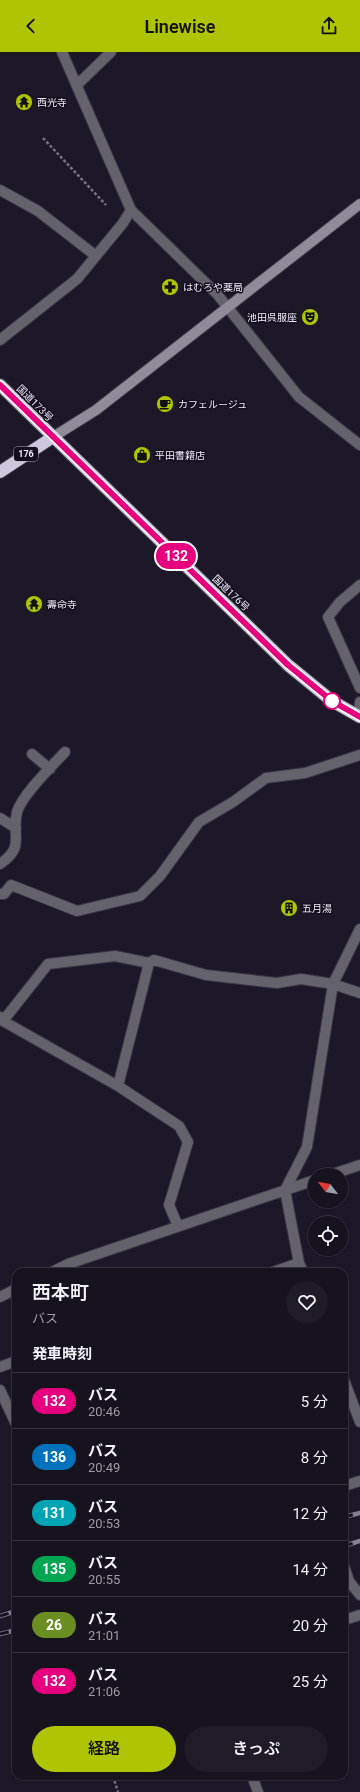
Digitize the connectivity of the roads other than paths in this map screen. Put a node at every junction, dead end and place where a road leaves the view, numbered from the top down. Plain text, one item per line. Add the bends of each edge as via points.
1 (62, 52) edge
2 (111, 52) edge
3 (77, 85) junction
4 (0, 190) edge
5 (360, 204) edge
6 (131, 210) junction
7 (96, 256) junction
8 (228, 307) junction
9 (0, 340) edge
10 (0, 385) edge
11 (53, 437) junction
12 (360, 445) edge
13 (0, 472) edge
14 (360, 585) edge
15 (360, 688) edge
16 (360, 702) edge
17 (360, 717) edge
18 (65, 752) dead end
19 (32, 754) dead end
20 (360, 755) edge
21 (50, 769) junction
22 (0, 818) edge
23 (16, 828) junction
24 (0, 864) edge
25 (0, 894) edge
26 (360, 929) edge
27 (149, 964) junction
28 (333, 984) junction
29 (360, 993) edge
30 (1, 1019) edge
31 (118, 1086) junction
32 (360, 1165) edge
33 (348, 1169) edge
34 (308, 1182) edge
35 (285, 1190) junction
36 (178, 1226) junction
37 (301, 1267) edge
38 (60, 1268) edge
39 (12, 1291) edge
40 (0, 1297) edge
41 (12, 1362) edge
42 (0, 1367) edge
43 (0, 1390) edge
44 (348, 1390) edge
45 (12, 1416) edge
46 (360, 1422) edge
47 (360, 1481) edge
48 (348, 1485) edge
49 (348, 1578) edge
50 (360, 1595) edge
51 (360, 1615) edge
52 (348, 1619) edge
53 (254, 1780) edge
54 (258, 1792) edge

1 - 3 street
2 - 3 street
3 - 6 street
4 - 7 street via 38,211
5 - 8 street
6 - 7 street
6 - 8 street
7 - 9 street via 77,279
8 - 11 street via 96,410
8 - 12 street via 299,397
10 - 11 highway, 国道173号
11 - 13 highway, 176
11 - 17 highway, 国道176号 via 288,665 332,701
14 - 15 street via 340,602 328,617
16 - 17 street
18 - 21 street
19 - 21 street
20 - 25 street via 305,773 266,778 199,822 160,876 140,896 77,911 12,885 4,894
21 - 23 street via 25,798 17,812
22 - 23 street
23 - 24 street via 17,844 11,857
26 - 28 street
27 - 28 street via 154,960 206,975 277,983 302,979
27 - 30 street via 115,956 48,964
27 - 31 street
28 - 29 street
28 - 35 street via 307,1147
30 - 31 street
31 - 36 street via 179,1126 188,1142 168,1205
32 - 33 street
34 - 35 street
35 - 36 street
35 - 37 street
36 - 38 street
39 - 40 street
41 - 42 street
43 - 45 street
44 - 46 street
47 - 48 street
49 - 50 street
51 - 52 street
53 - 54 street

